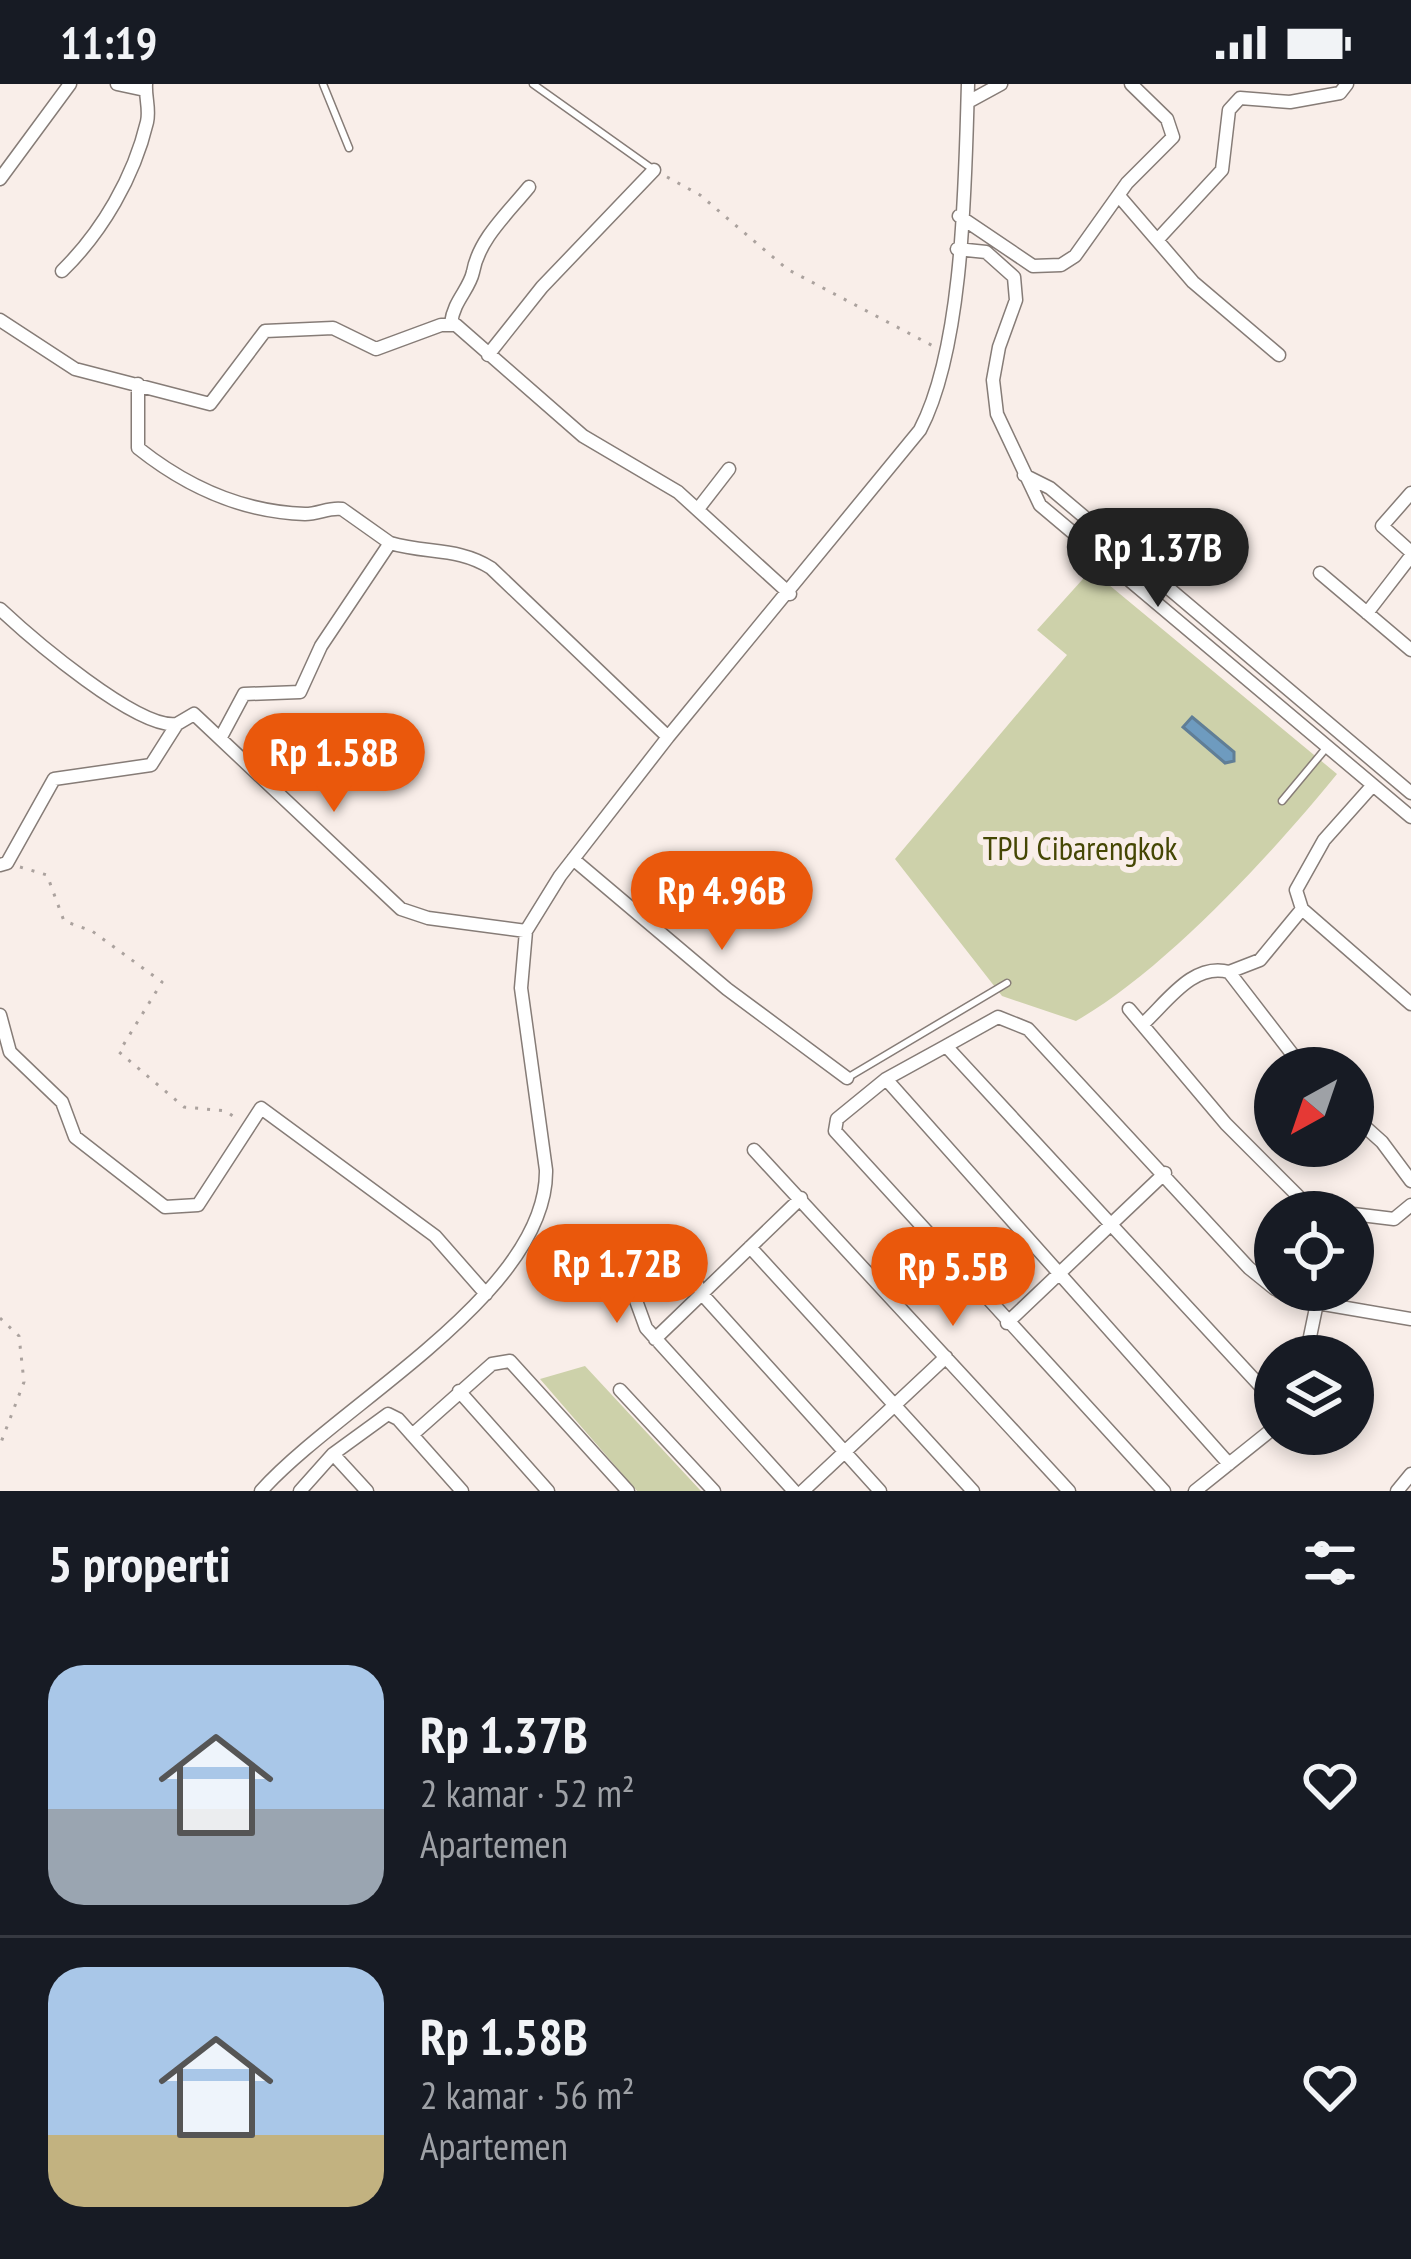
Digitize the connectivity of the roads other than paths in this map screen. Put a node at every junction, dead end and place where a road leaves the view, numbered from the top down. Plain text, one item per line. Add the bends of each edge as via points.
1 (70, 84) edge
2 (117, 84) edge
3 (323, 84) edge
4 (533, 84) edge
5 (968, 84) edge
6 (1001, 84) edge
7 (1131, 84) edge
8 (1346, 84) edge
9 (146, 87) edge
10 (968, 103) junction
11 (349, 148) dead end
12 (654, 170) joint
13 (0, 179) edge
14 (529, 187) dead end
15 (1119, 196) junction
16 (959, 217) junction
17 (1160, 237) junction
18 (957, 249) junction
19 (62, 271) dead end
20 (0, 320) edge
21 (451, 323) junction
22 (488, 355) junction
23 (1279, 355) dead end
24 (138, 384) junction
25 (729, 469) dead end
26 (1024, 475) junction
27 (1411, 493) edge
28 (698, 509) junction
29 (390, 543) junction
30 (1411, 554) edge
31 (1320, 573) dead end
32 (790, 594) junction
33 (0, 609) edge
34 (1366, 613) junction
35 (1411, 650) edge
36 (1314, 712) junction
37 (177, 724) junction
38 (1303, 725) junction
39 (668, 736) junction
40 (221, 737) junction
41 (1327, 747) junction
42 (1372, 785) junction
43 (1411, 794) edge
44 (1282, 801) dead end
45 (1411, 817) edge
46 (573, 859) junction
47 (4, 864) edge
48 (1302, 909) junction
49 (526, 931) junction
50 (1229, 971) junction
51 (1007, 982) dead end
52 (1411, 1004) edge
53 (1129, 1009) dead end
54 (0, 1015) edge
55 (1143, 1024) junction
56 (946, 1046) junction
57 (1285, 1047) edge
58 (847, 1078) joint
59 (886, 1079) junction
60 (1374, 1135) edge
61 (754, 1150) dead end
62 (1165, 1173) junction
63 (1411, 1181) edge
64 (1293, 1191) edge
65 (801, 1198) junction
66 (1411, 1205) edge
67 (1374, 1216) edge
68 (1109, 1227) junction
69 (751, 1247) junction
70 (681, 1255) dead end
71 (1254, 1272) edge
72 (1057, 1274) junction
73 (630, 1284) dead end
74 (486, 1294) junction
75 (702, 1294) junction
76 (1364, 1311) edge
77 (1411, 1319) edge
78 (1007, 1323) junction
79 (655, 1339) junction
80 (946, 1357) junction
81 (1254, 1380) edge
82 (620, 1390) dead end
83 (459, 1391) junction
84 (895, 1404) junction
85 (412, 1435) junction
86 (1254, 1444) edge
87 (844, 1451) junction
88 (333, 1454) junction
89 (1229, 1464) junction
90 (1411, 1474) edge
91 (261, 1491) edge
92 (300, 1491) edge
93 (367, 1491) edge
94 (462, 1491) edge
95 (548, 1491) edge
96 (628, 1491) edge
97 (714, 1491) edge
98 (798, 1491) edge
99 (880, 1491) edge
100 (973, 1491) edge
101 (1069, 1491) edge
102 (1164, 1491) edge
103 (1195, 1491) edge
104 (1397, 1491) edge

1 - 13 street
2 - 9 street
3 - 11 lane
4 - 12 lane
5 - 10 street
6 - 10 street
7 - 15 street via 1174,134
8 - 17 street via 1340,93 1290,102 1240,98 1229,110 1222,170
9 - 19 street via 146,126 119,190 94,239
10 - 16 street
12 - 22 street
14 - 21 street via 472,258
15 - 16 street via 1076,256 1049,268 1023,261
15 - 17 street
16 - 18 street
17 - 23 street via 1193,282
18 - 26 street via 986,252 1014,277 1016,300 994,380 997,414
18 - 32 street via 948,353 920,430
20 - 24 street via 75,369
21 - 22 street
21 - 24 street via 376,350 333,328 265,331 212,404
22 - 28 street via 584,436
24 - 29 street via 139,448 170,471 247,506 309,514 342,509
25 - 28 street
26 - 36 street via 1050,488
26 - 38 street via 1040,506
27 - 30 street via 1382,526
28 - 32 street
29 - 39 street via 423,553 458,550 491,568
29 - 40 street via 300,692 244,694
30 - 34 street
31 - 34 street
32 - 39 street
33 - 37 street via 133,710 162,727
34 - 35 street
36 - 38 street
36 - 43 street
37 - 40 street via 194,714
37 - 47 street via 151,765 54,779
38 - 41 street
39 - 46 street
40 - 49 street via 401,909
41 - 42 street
41 - 44 lane
42 - 45 street
42 - 48 street via 1307,865 1296,890
46 - 49 street
46 - 58 street
48 - 50 street via 1260,960
48 - 52 street
49 - 74 street via 521,988 546,1193 526,1246
50 - 55 street via 1213,967 1194,976
50 - 57 street
51 - 58 lane
53 - 55 street
54 - 74 street via 10,1052 62,1102 75,1137 165,1207 198,1205 261,1108 435,1237
55 - 64 street
56 - 59 street
56 - 62 street via 989,1019 1018,1022
56 - 68 street
59 - 72 street
59 - 78 street via 837,1119 836,1131
60 - 63 street
61 - 65 street
62 - 68 street
62 - 71 street
65 - 69 street
65 - 80 street
66 - 67 street via 1394,1219
68 - 72 street
68 - 81 street
69 - 75 street
69 - 84 street
70 - 75 street
72 - 78 street
72 - 89 street
73 - 79 street
74 - 91 street
75 - 79 street
75 - 87 street
76 - 77 street
78 - 102 street
79 - 98 street
80 - 84 street
80 - 101 street
82 - 97 street
83 - 85 street
83 - 95 street
83 - 96 street via 492,1364 513,1362
84 - 87 street
84 - 100 street
85 - 88 street via 384,1415
85 - 94 street
86 - 89 street
87 - 98 street
87 - 99 street
88 - 92 street
88 - 93 street
89 - 103 street
90 - 104 street

